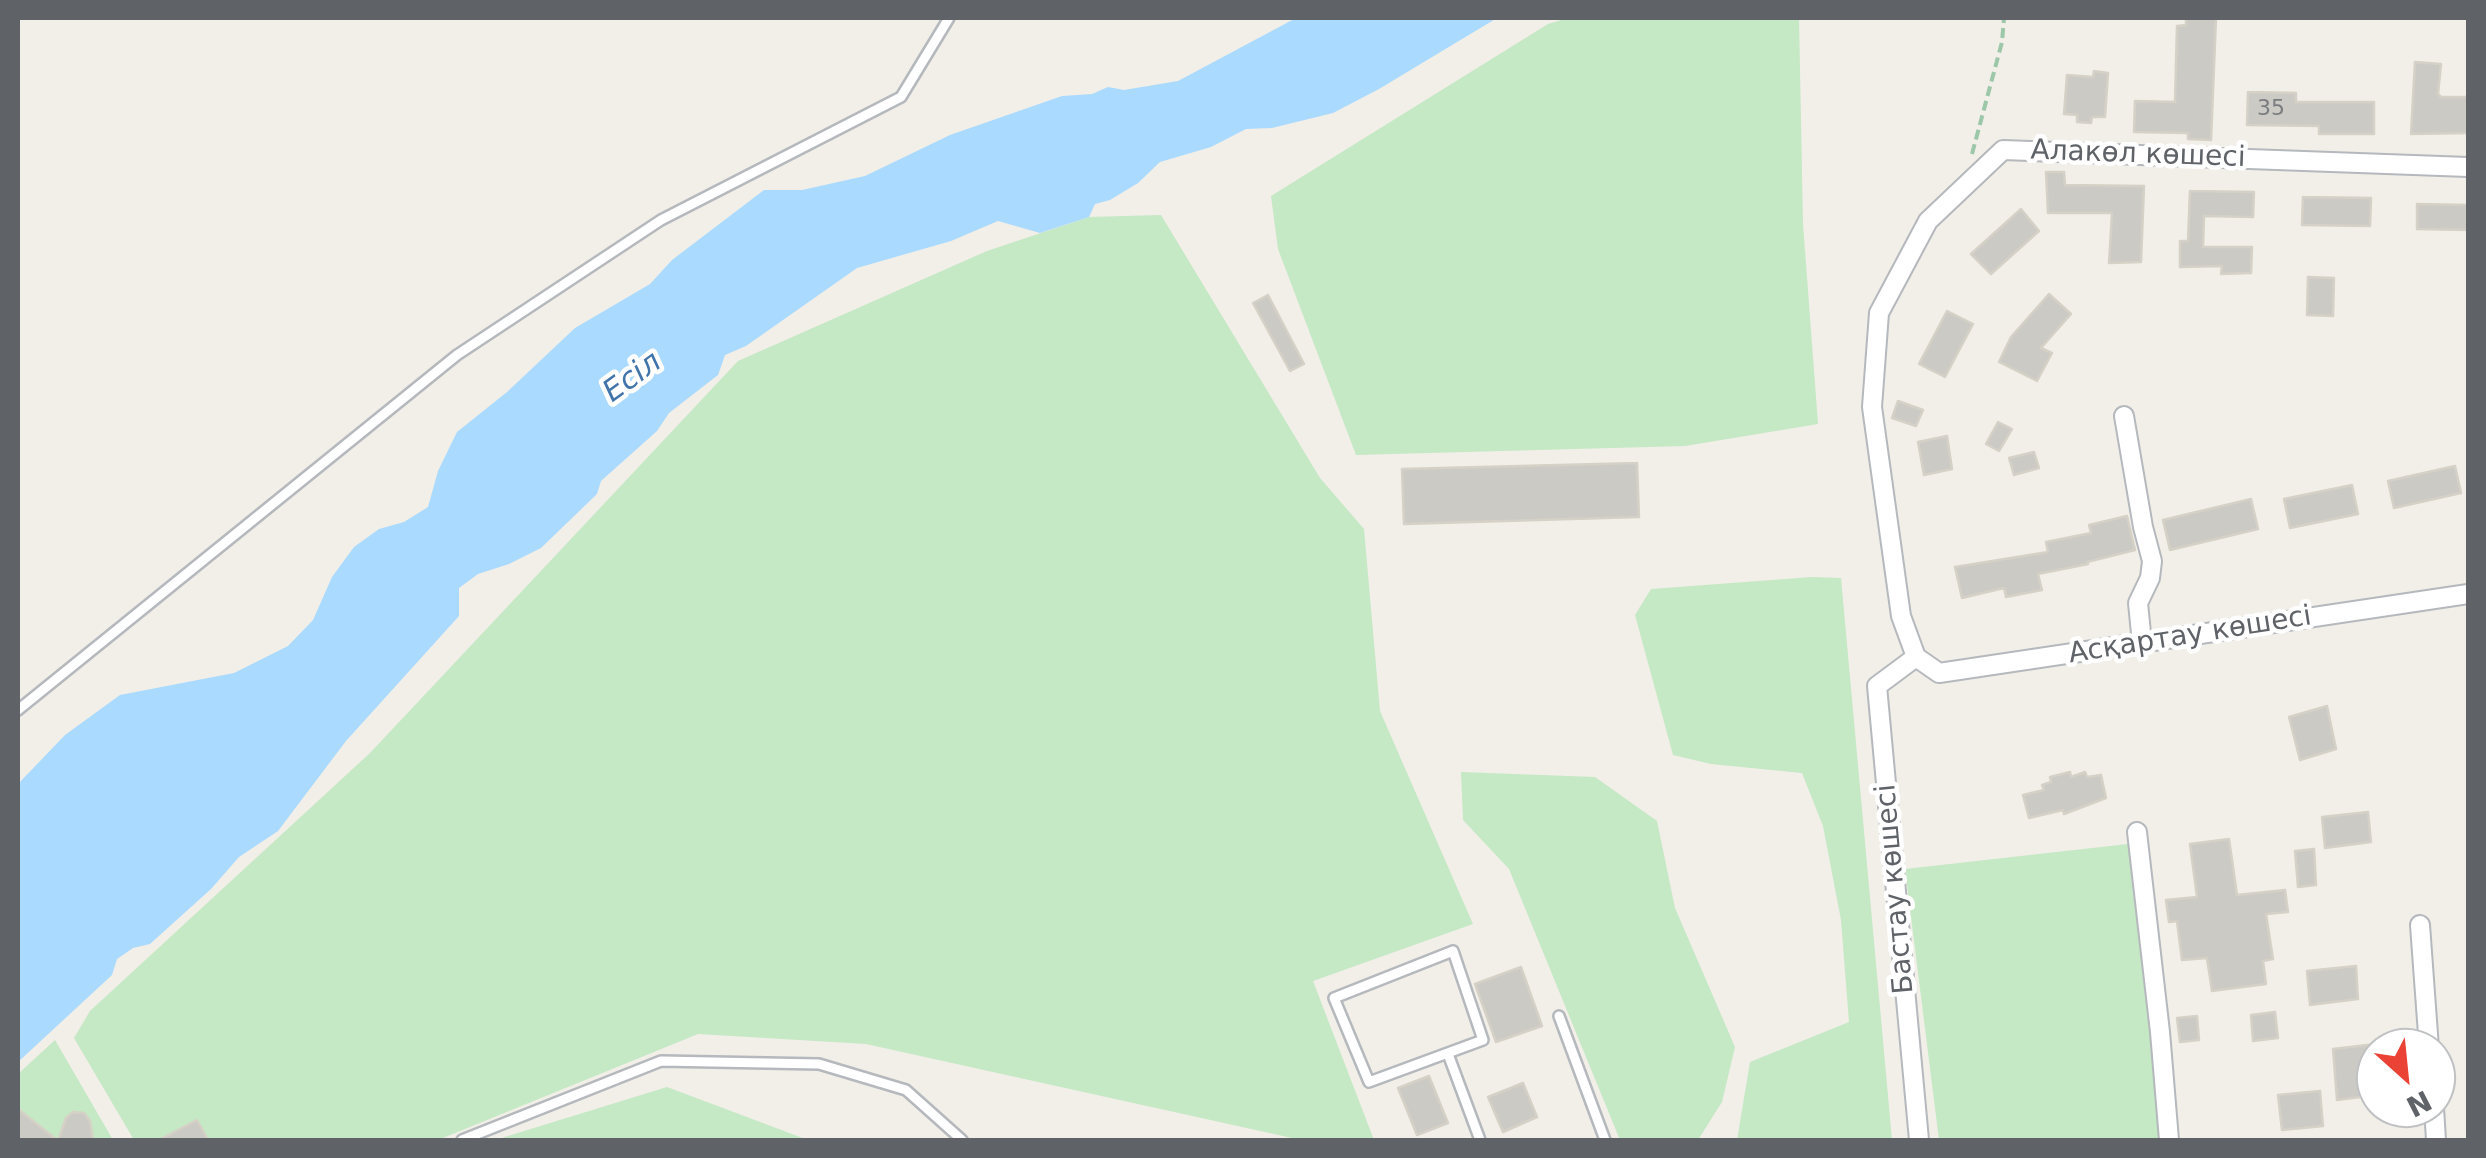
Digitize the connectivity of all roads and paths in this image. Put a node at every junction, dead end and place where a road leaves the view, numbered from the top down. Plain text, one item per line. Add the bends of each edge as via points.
1 (949, 18) edge
2 (2004, 18) edge
3 (2468, 167) edge
4 (1959, 190) junction
5 (2124, 416) dead end
6 (2468, 594) edge
7 (2142, 643) junction
8 (1916, 657) junction
9 (18, 710) edge
10 (2137, 832) dead end
11 (2420, 924) dead end
12 (1559, 1016) dead end
13 (2428, 1028) edge
14 (1448, 1054) junction
15 (462, 1140) edge
16 (962, 1140) edge
17 (1480, 1140) edge
18 (1605, 1140) edge
19 (1919, 1140) edge
20 (2169, 1140) edge

1 - 9 lane via 901,97 661,220 458,356
2 - 4 path
3 - 4 street, Алакөл көшесі via 2003,150
4 - 8 street, Алакөл көшесі via 1928,221 1879,313 1872,407 1901,616
5 - 7 street via 2152,561 2138,604
6 - 7 street, Асқартау көшесі
7 - 8 street, Асқартау көшесі via 1940,674
8 - 19 street, Бастау көшесі via 1877,686
10 - 20 street
11 - 13 street
12 - 18 lane
14 - 14 lane via 1483,1040 1453,951 1334,998 1369,1082
14 - 17 lane
15 - 16 lane via 661,1062 819,1064 906,1090

